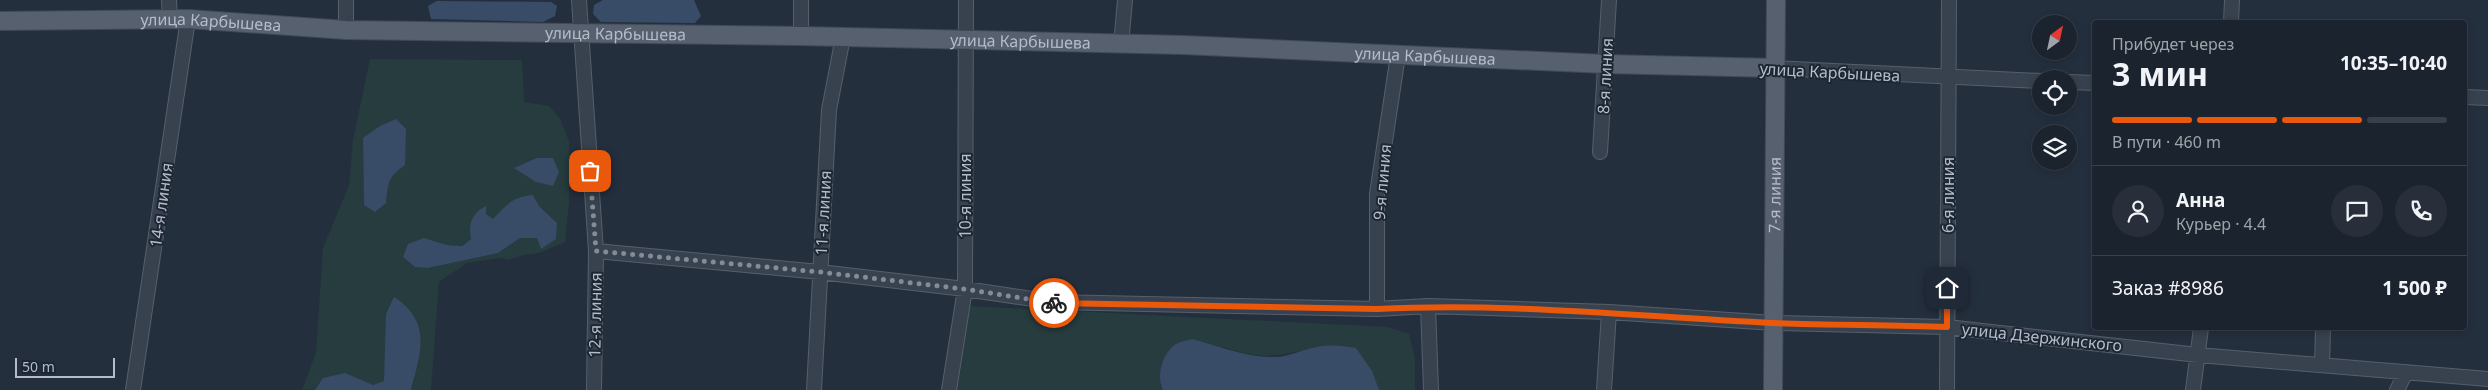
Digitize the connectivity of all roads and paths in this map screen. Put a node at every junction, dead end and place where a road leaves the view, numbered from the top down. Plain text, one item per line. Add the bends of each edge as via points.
1 (169, 0) edge
2 (346, 0) edge
3 (579, 0) edge
4 (801, 0) edge
5 (966, 0) edge
6 (1125, 0) edge
7 (1609, 0) edge
8 (1776, 0) edge
9 (1949, 0) edge
10 (2232, 0) edge
11 (170, 19) junction
12 (188, 19) junction
13 (2230, 20) edge
14 (0, 21) edge
15 (346, 30) junction
16 (580, 32) junction
17 (801, 36) junction
18 (843, 37) junction
19 (966, 41) junction
20 (1120, 44) junction
21 (1398, 55) junction
22 (1606, 64) junction
23 (1776, 68) junction
24 (1949, 78) junction
25 (2032, 81) edge
26 (2077, 82) edge
27 (2092, 83) edge
28 (2467, 97) edge
29 (2488, 98) edge
30 (1600, 152) dead end
31 (596, 251) junction
32 (820, 272) junction
33 (964, 289) junction
34 (1428, 306) junction
35 (1377, 309) junction
36 (1608, 312) junction
37 (1774, 323) junction
38 (1947, 327) junction
39 (2200, 330) edge
40 (2323, 330) edge
41 (2198, 355) junction
42 (2322, 365) junction
43 (2406, 372) junction
44 (2488, 379) edge
45 (132, 390) edge
46 (594, 390) edge
47 (814, 390) edge
48 (949, 390) edge
49 (1431, 390) edge
50 (1604, 390) edge
51 (1773, 390) edge
52 (1947, 390) edge
53 (2193, 390) edge
54 (2397, 390) edge

1 - 11 street
2 - 15 street
3 - 16 street, 12-я линия
4 - 17 street
5 - 19 street, 10-я линия
6 - 20 street
7 - 22 street, 8-я линия
8 - 23 main road, 7-я линия
9 - 24 street, 6-я линия
10 - 13 street
11 - 12 main road, улица Карбышева
11 - 14 main road, улица Карбышева
12 - 15 main road, улица Карбышева
12 - 45 street, 14-я линия
15 - 16 main road, улица Карбышева
16 - 17 main road, улица Карбышева
16 - 31 street, 12-я линия
17 - 18 main road, улица Карбышева
18 - 19 main road, улица Карбышева
18 - 32 street, 11-я линия via 829,110
19 - 20 main road, улица Карбышева
19 - 33 street, 10-я линия
20 - 21 main road, улица Карбышева
21 - 22 main road, улица Карбышева
21 - 35 street, 9-я линия via 1377,194
22 - 23 main road, улица Карбышева
22 - 30 street, 8-я линия
23 - 24 street, улица Карбышева
23 - 37 main road, 7-я линия
24 - 25 street, улица Карбышева
24 - 38 street, 6-я линия
26 - 27 street
28 - 29 street
31 - 32 street, улица Дзержинского
31 - 46 street, 12-я линия
32 - 33 street, улица Дзержинского
32 - 47 street, 11-я линия
33 - 35 street, улица Дзержинского via 1053,302
33 - 48 street, 10-я линия
34 - 35 street, улица Дзержинского
34 - 36 street, улица Дзержинского
34 - 49 street
36 - 37 street, улица Дзержинского
36 - 50 street
37 - 38 street, улица Дзержинского
37 - 51 main road, 7-я линия
38 - 41 street, улица Дзержинского
38 - 52 street, 6-я линия
39 - 41 street
40 - 42 street
41 - 42 street, улица Дзержинского
41 - 53 street
42 - 43 street, улица Дзержинского
43 - 44 street, улица Дзержинского
43 - 54 street

